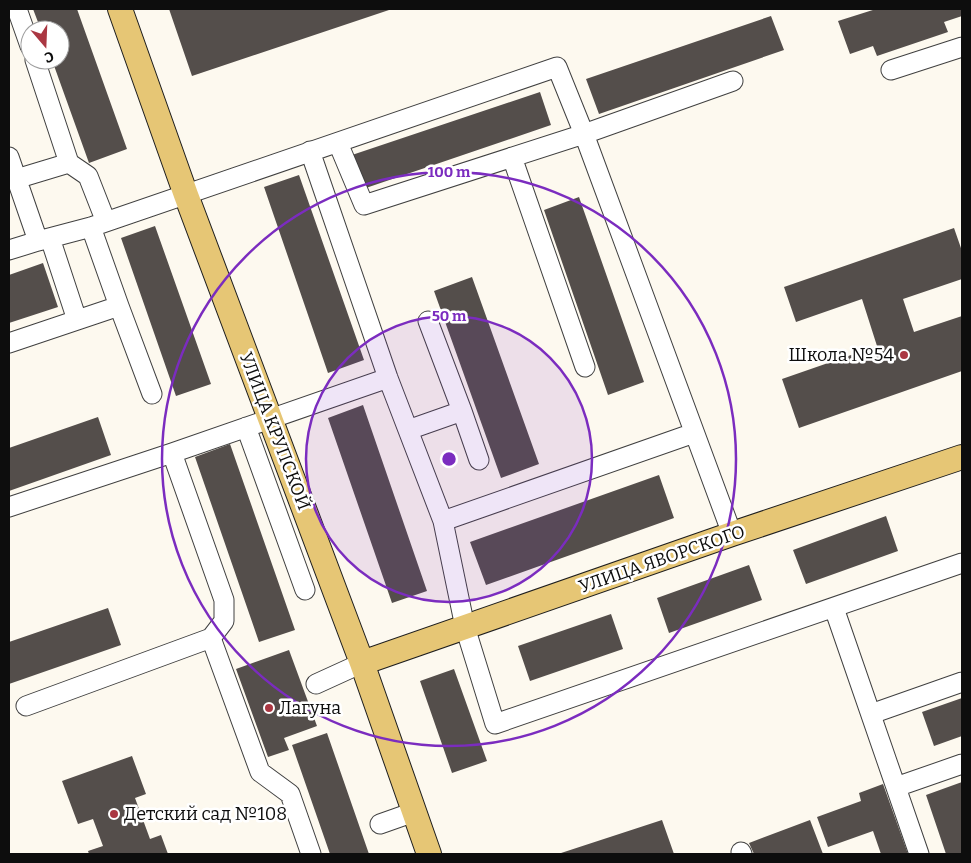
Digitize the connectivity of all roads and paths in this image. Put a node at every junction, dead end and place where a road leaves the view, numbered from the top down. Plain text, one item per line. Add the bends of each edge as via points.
1 (120, 9) edge
2 (962, 47) edge
3 (38, 70) edge
4 (891, 70) dead end
5 (734, 82) dead end
6 (584, 134) junction
7 (338, 143) junction
8 (310, 151) junction
9 (512, 157) junction
10 (9, 158) edge
11 (69, 163) junction
12 (16, 178) junction
13 (186, 195) junction
14 (99, 224) junction
15 (44, 239) junction
16 (9, 250) edge
17 (119, 306) junction
18 (77, 320) junction
19 (428, 321) dead end
20 (9, 343) edge
21 (585, 367) dead end
22 (388, 378) junction
23 (152, 394) dead end
24 (462, 411) junction
25 (270, 418) junction
26 (246, 427) junction
27 (408, 430) junction
28 (694, 433) junction
29 (172, 453) junction
30 (962, 457) edge
31 (479, 460) dead end
32 (9, 507) edge
33 (443, 521) junction
34 (732, 534) junction
35 (962, 563) edge
36 (305, 590) dead end
37 (834, 608) junction
38 (465, 627) junction
39 (211, 638) junction
40 (362, 662) junction
41 (962, 682) edge
42 (316, 684) dead end
43 (26, 706) dead end
44 (871, 714) junction
45 (962, 764) edge
46 (896, 787) junction
47 (414, 812) junction
48 (380, 824) dead end
49 (311, 854) edge
50 (429, 854) edge
51 (919, 854) edge

1 - 13 main road, УЛИЦА КРУПСКОЙ
2 - 4 street
3 - 11 street
5 - 6 street
6 - 7 street via 557,66
6 - 9 street
6 - 28 street
7 - 8 street
7 - 9 street via 364,205
8 - 13 street
8 - 22 street
9 - 21 street
10 - 12 street
11 - 12 street
11 - 14 street via 88,176
12 - 15 street
13 - 14 street
13 - 25 main road, УЛИЦА КРУПСКОЙ
14 - 15 street
14 - 17 street
15 - 16 street
15 - 18 street
17 - 18 street
17 - 23 street
18 - 20 street
19 - 24 street
22 - 25 street
22 - 27 street
24 - 27 street
24 - 31 street
25 - 26 street
25 - 40 main road, УЛИЦА КРУПСКОЙ
26 - 29 street
26 - 36 street
27 - 33 street
28 - 33 street
28 - 34 street
29 - 32 street
29 - 39 street via 224,600 224,620
30 - 34 main road, УЛИЦА ЯВОРСКОГО
33 - 38 street
34 - 38 main road, УЛИЦА ЯВОРСКОГО
35 - 37 street
37 - 38 street via 495,724
37 - 44 street
38 - 40 main road, УЛИЦА ЯВОРСКОГО
39 - 43 street
39 - 49 street via 260,772 290,794
40 - 42 street
40 - 47 main road, УЛИЦА КРУПСКОЙ
41 - 44 street
44 - 46 street
45 - 46 street
46 - 51 street
47 - 48 street
47 - 50 main road, УЛИЦА КРУПСКОЙ

